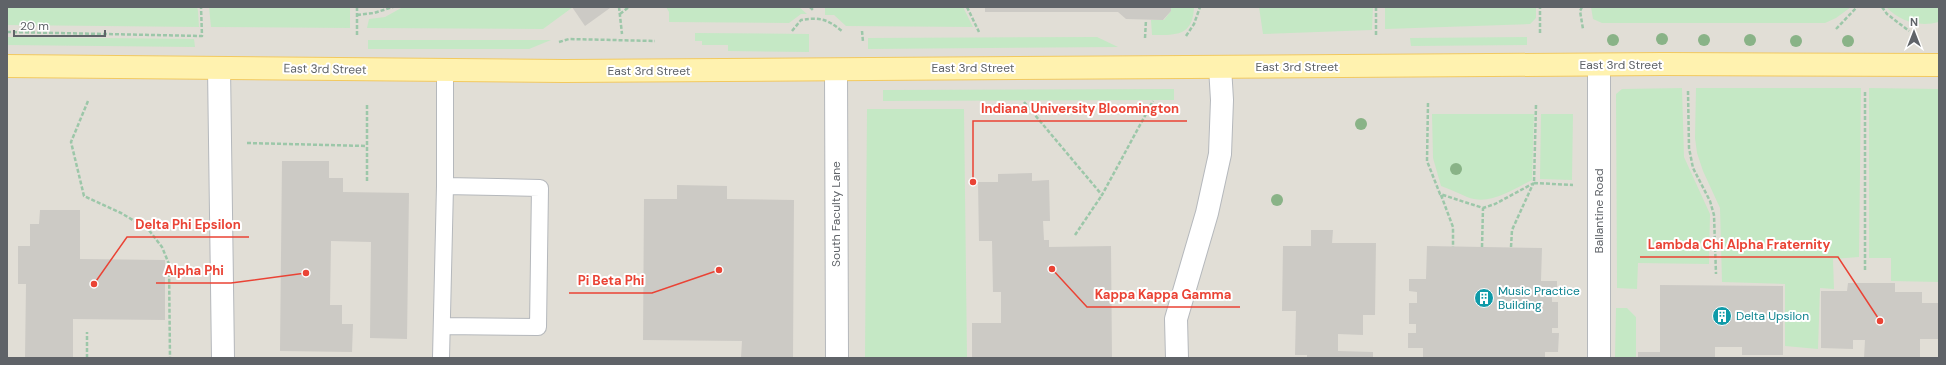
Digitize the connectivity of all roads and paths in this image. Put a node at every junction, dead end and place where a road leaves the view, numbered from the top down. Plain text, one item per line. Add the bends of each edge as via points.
1 (201, 7) edge
2 (357, 7) edge
3 (393, 7) edge
4 (619, 7) edge
5 (629, 7) edge
6 (810, 7) edge
7 (967, 7) edge
8 (1200, 7) edge
9 (1376, 7) edge
10 (1540, 7) edge
11 (1582, 7) edge
12 (1857, 7) edge
13 (1882, 7) edge
14 (813, 10) dead end
15 (620, 14) junction
16 (357, 15) junction
17 (1146, 20) dead end
18 (1583, 29) dead end
19 (1836, 29) dead end
20 (792, 31) dead end
21 (842, 31) dead end
22 (862, 31) dead end
23 (1909, 31) dead end
24 (7, 32) edge
25 (979, 32) dead end
26 (1540, 33) dead end
27 (622, 34) dead end
28 (357, 35) dead end
29 (1186, 36) dead end
30 (1376, 36) dead end
31 (1146, 38) dead end
32 (863, 46) dead end
33 (1599, 65) junction
34 (1939, 65) edge
35 (7, 66) edge
36 (219, 68) junction
37 (1220, 68) junction
38 (445, 70) junction
39 (836, 70) junction
40 (1865, 85) dead end
41 (1688, 86) dead end
42 (88, 101) dead end
43 (1153, 101) dead end
44 (1024, 102) dead end
45 (367, 103) dead end
46 (1428, 103) dead end
47 (1536, 105) dead end
48 (241, 143) dead end
49 (367, 146) junction
50 (367, 181) dead end
51 (1534, 183) junction
52 (1573, 185) dead end
53 (445, 186) junction
54 (1440, 194) junction
55 (1102, 195) junction
56 (1483, 208) junction
57 (1075, 235) dead end
58 (1453, 247) dead end
59 (1482, 247) dead end
60 (1511, 247) dead end
61 (1865, 272) dead end
62 (1716, 274) dead end
63 (442, 326) junction
64 (87, 332) dead end
65 (87, 358) edge
66 (170, 358) edge
67 (223, 358) edge
68 (441, 358) edge
69 (837, 358) edge
70 (1177, 358) edge
71 (1599, 358) edge

1 - 24 path via 202,36
2 - 16 path
3 - 16 path
4 - 15 path
5 - 15 path
6 - 14 path
7 - 25 path
8 - 29 path
9 - 30 path
10 - 26 path
11 - 18 path via 1580,10
12 - 19 path
13 - 23 path
15 - 27 path
16 - 28 path
17 - 31 path
20 - 21 path via 801,20 813,18 828,20
22 - 32 path
33 - 34 main road, East 3rd Street
33 - 37 main road, East 3rd Street
33 - 71 street, Ballantine Road
35 - 36 main road, East 3rd Street
36 - 38 main road, East 3rd Street
36 - 67 street
37 - 39 main road, East 3rd Street
37 - 70 street via 1220,154 1207,213 1176,319
38 - 39 main road, East 3rd Street
38 - 53 lane
39 - 69 street, South Faculty Lane
40 - 61 path
41 - 62 path via 1689,148 1693,168 1710,201 1714,215
42 - 66 path via 71,142 84,196 148,229 162,247 169,264
43 - 55 path
44 - 55 path
45 - 49 path
46 - 54 path via 1427,161
47 - 51 path
48 - 49 path
49 - 50 path
51 - 52 path
51 - 56 path
51 - 60 path via 1512,230
53 - 63 lane
53 - 63 lane via 540,188 538,327
54 - 56 path
54 - 58 path via 1453,227
55 - 57 path
56 - 59 path
63 - 68 lane
64 - 65 path

